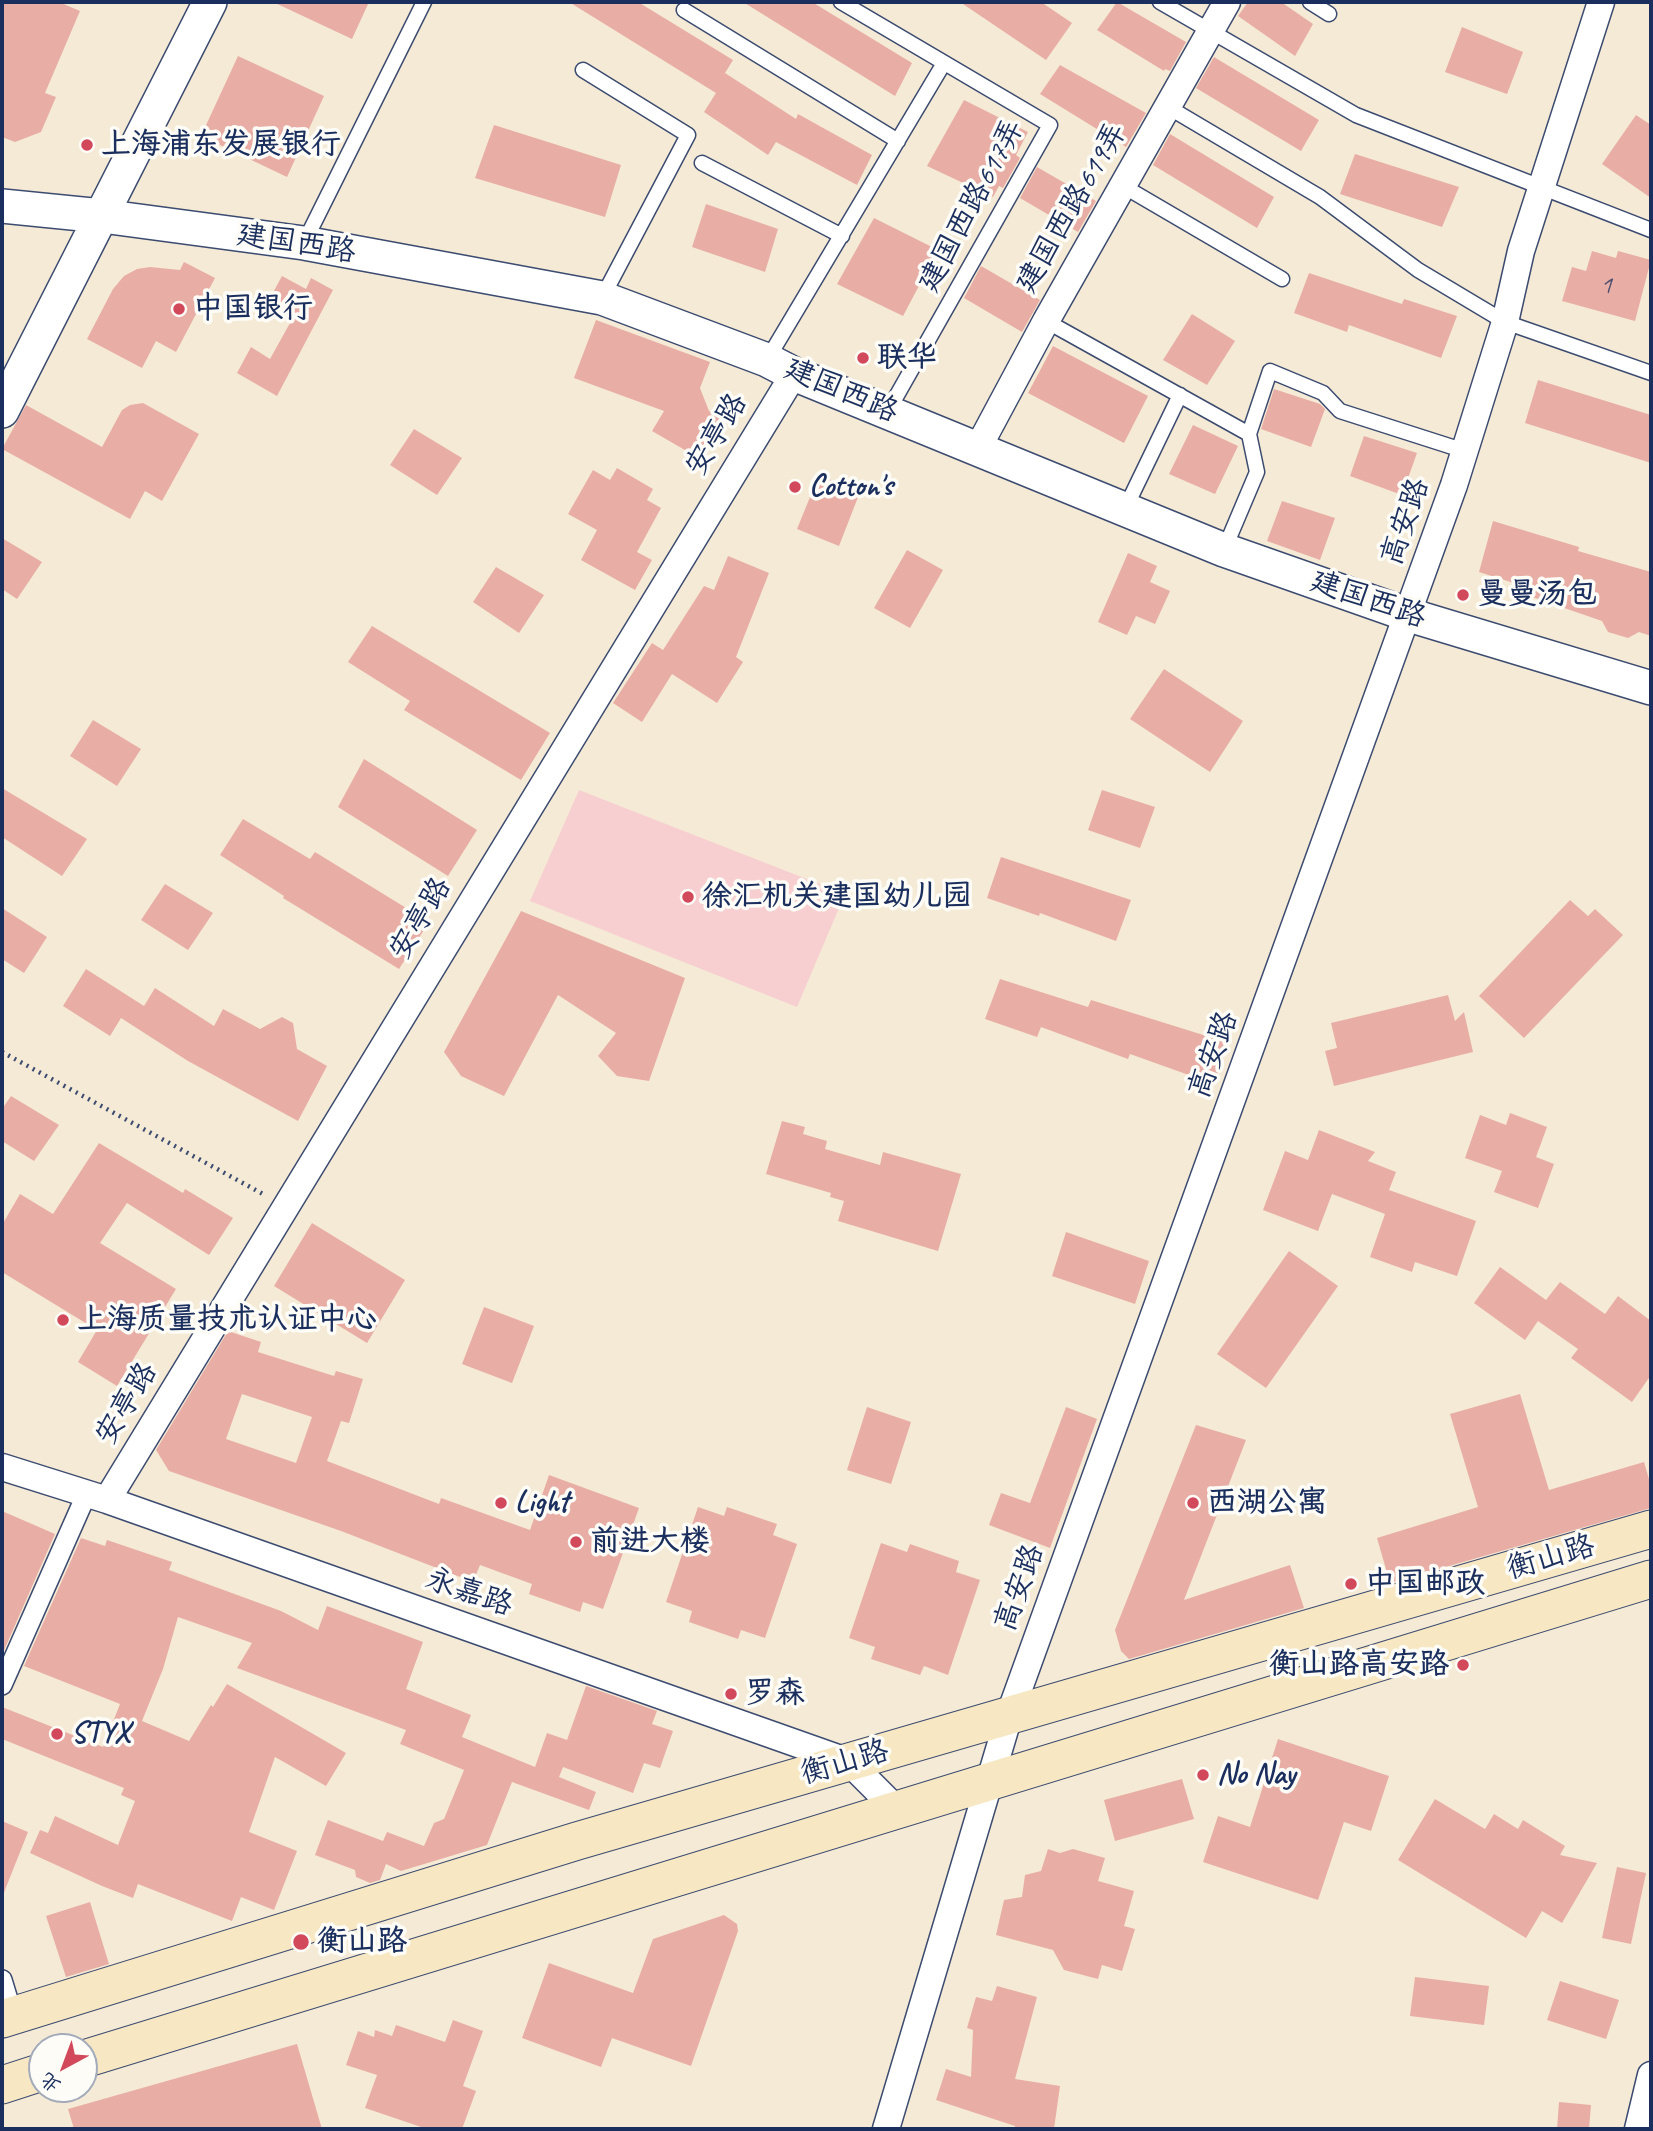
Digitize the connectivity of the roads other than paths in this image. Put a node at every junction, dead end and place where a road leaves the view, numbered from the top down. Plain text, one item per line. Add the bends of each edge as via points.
1 (210, 2) edge
2 (424, 2) edge
3 (841, 2) edge
4 (1160, 2) edge
5 (1227, 2) edge
6 (1310, 2) edge
7 (1601, 2) edge
8 (684, 10) dead end
9 (1329, 14) dead end
10 (1211, 31) junction
11 (944, 63) junction
12 (583, 70) dead end
13 (1168, 107) junction
14 (898, 141) junction
15 (702, 163) dead end
16 (1123, 186) junction
17 (1542, 188) junction
18 (2, 206) edge
19 (102, 216) junction
20 (1651, 230) edge
21 (842, 236) junction
22 (304, 243) junction
23 (1282, 279) dead end
24 (603, 298) junction
25 (1046, 321) junction
26 (1505, 322) junction
27 (780, 367) junction
28 (1651, 373) edge
29 (1180, 396) junction
30 (2, 411) edge
31 (888, 411) junction
32 (1249, 434) junction
33 (978, 448) junction
34 (1465, 451) junction
35 (1125, 509) junction
36 (1224, 550) junction
37 (1409, 615) junction
38 (1651, 688) edge
39 (2, 1467) edge
40 (97, 1496) junction
41 (1651, 1529) edge
42 (1651, 1579) edge
43 (2, 1685) edge
44 (1009, 1716) junction
45 (849, 1762) junction
46 (990, 1781) junction
47 (897, 1810) junction
48 (2, 1980) edge
49 (7, 2018) edge
50 (98, 2055) edge
51 (1651, 2076) edge
52 (28, 2077) edge
53 (2, 2085) edge
54 (886, 2129) edge
55 (1638, 2129) edge

1 - 19 street
2 - 22 lane
3 - 11 lane, 建国西路617弄
4 - 10 lane
5 - 10 street, 建国西路619弄
6 - 9 lane
7 - 17 street, 高安路
8 - 14 lane
10 - 13 street, 建国西路619弄
10 - 17 lane via 1356,115
11 - 14 lane
11 - 31 lane, 建国西路617弄 via 1050,125
12 - 24 lane via 688,135
13 - 16 street, 建国西路619弄
13 - 26 lane via 1320,197 1418,270
14 - 21 lane
15 - 21 lane
16 - 23 lane
16 - 25 street, 建国西路619弄
17 - 20 lane
17 - 26 street, 高安路
18 - 19 street, 建国西路
19 - 22 street, 建国西路
19 - 30 street
21 - 27 lane
22 - 24 street, 建国西路
24 - 27 street, 建国西路
25 - 29 lane
25 - 33 street, 建国西路619弄
26 - 28 lane
26 - 34 street, 高安路
27 - 31 street, 建国西路
27 - 40 street, 安亭路 via 285,1206
29 - 32 lane
29 - 35 lane
31 - 33 street, 建国西路
32 - 34 lane via 1270,371 1323,393 1340,411
32 - 36 lane via 1257,472
33 - 35 street, 建国西路
34 - 37 street, 高安路
35 - 36 street, 建国西路
36 - 37 street, 建国西路
37 - 38 street, 建国西路
37 - 44 street, 高安路
39 - 40 street, 永嘉路
40 - 43 street
40 - 45 street, 永嘉路
41 - 44 main road, 衡山路
42 - 46 main road, 衡山路
44 - 45 main road, 衡山路
44 - 46 street, 高安路
45 - 47 street, 永嘉路
45 - 49 main road, 衡山路
46 - 47 main road, 衡山路
46 - 54 street, 高安路
47 - 50 main road, 衡山路
48 - 49 street
51 - 55 street
52 - 53 main road

